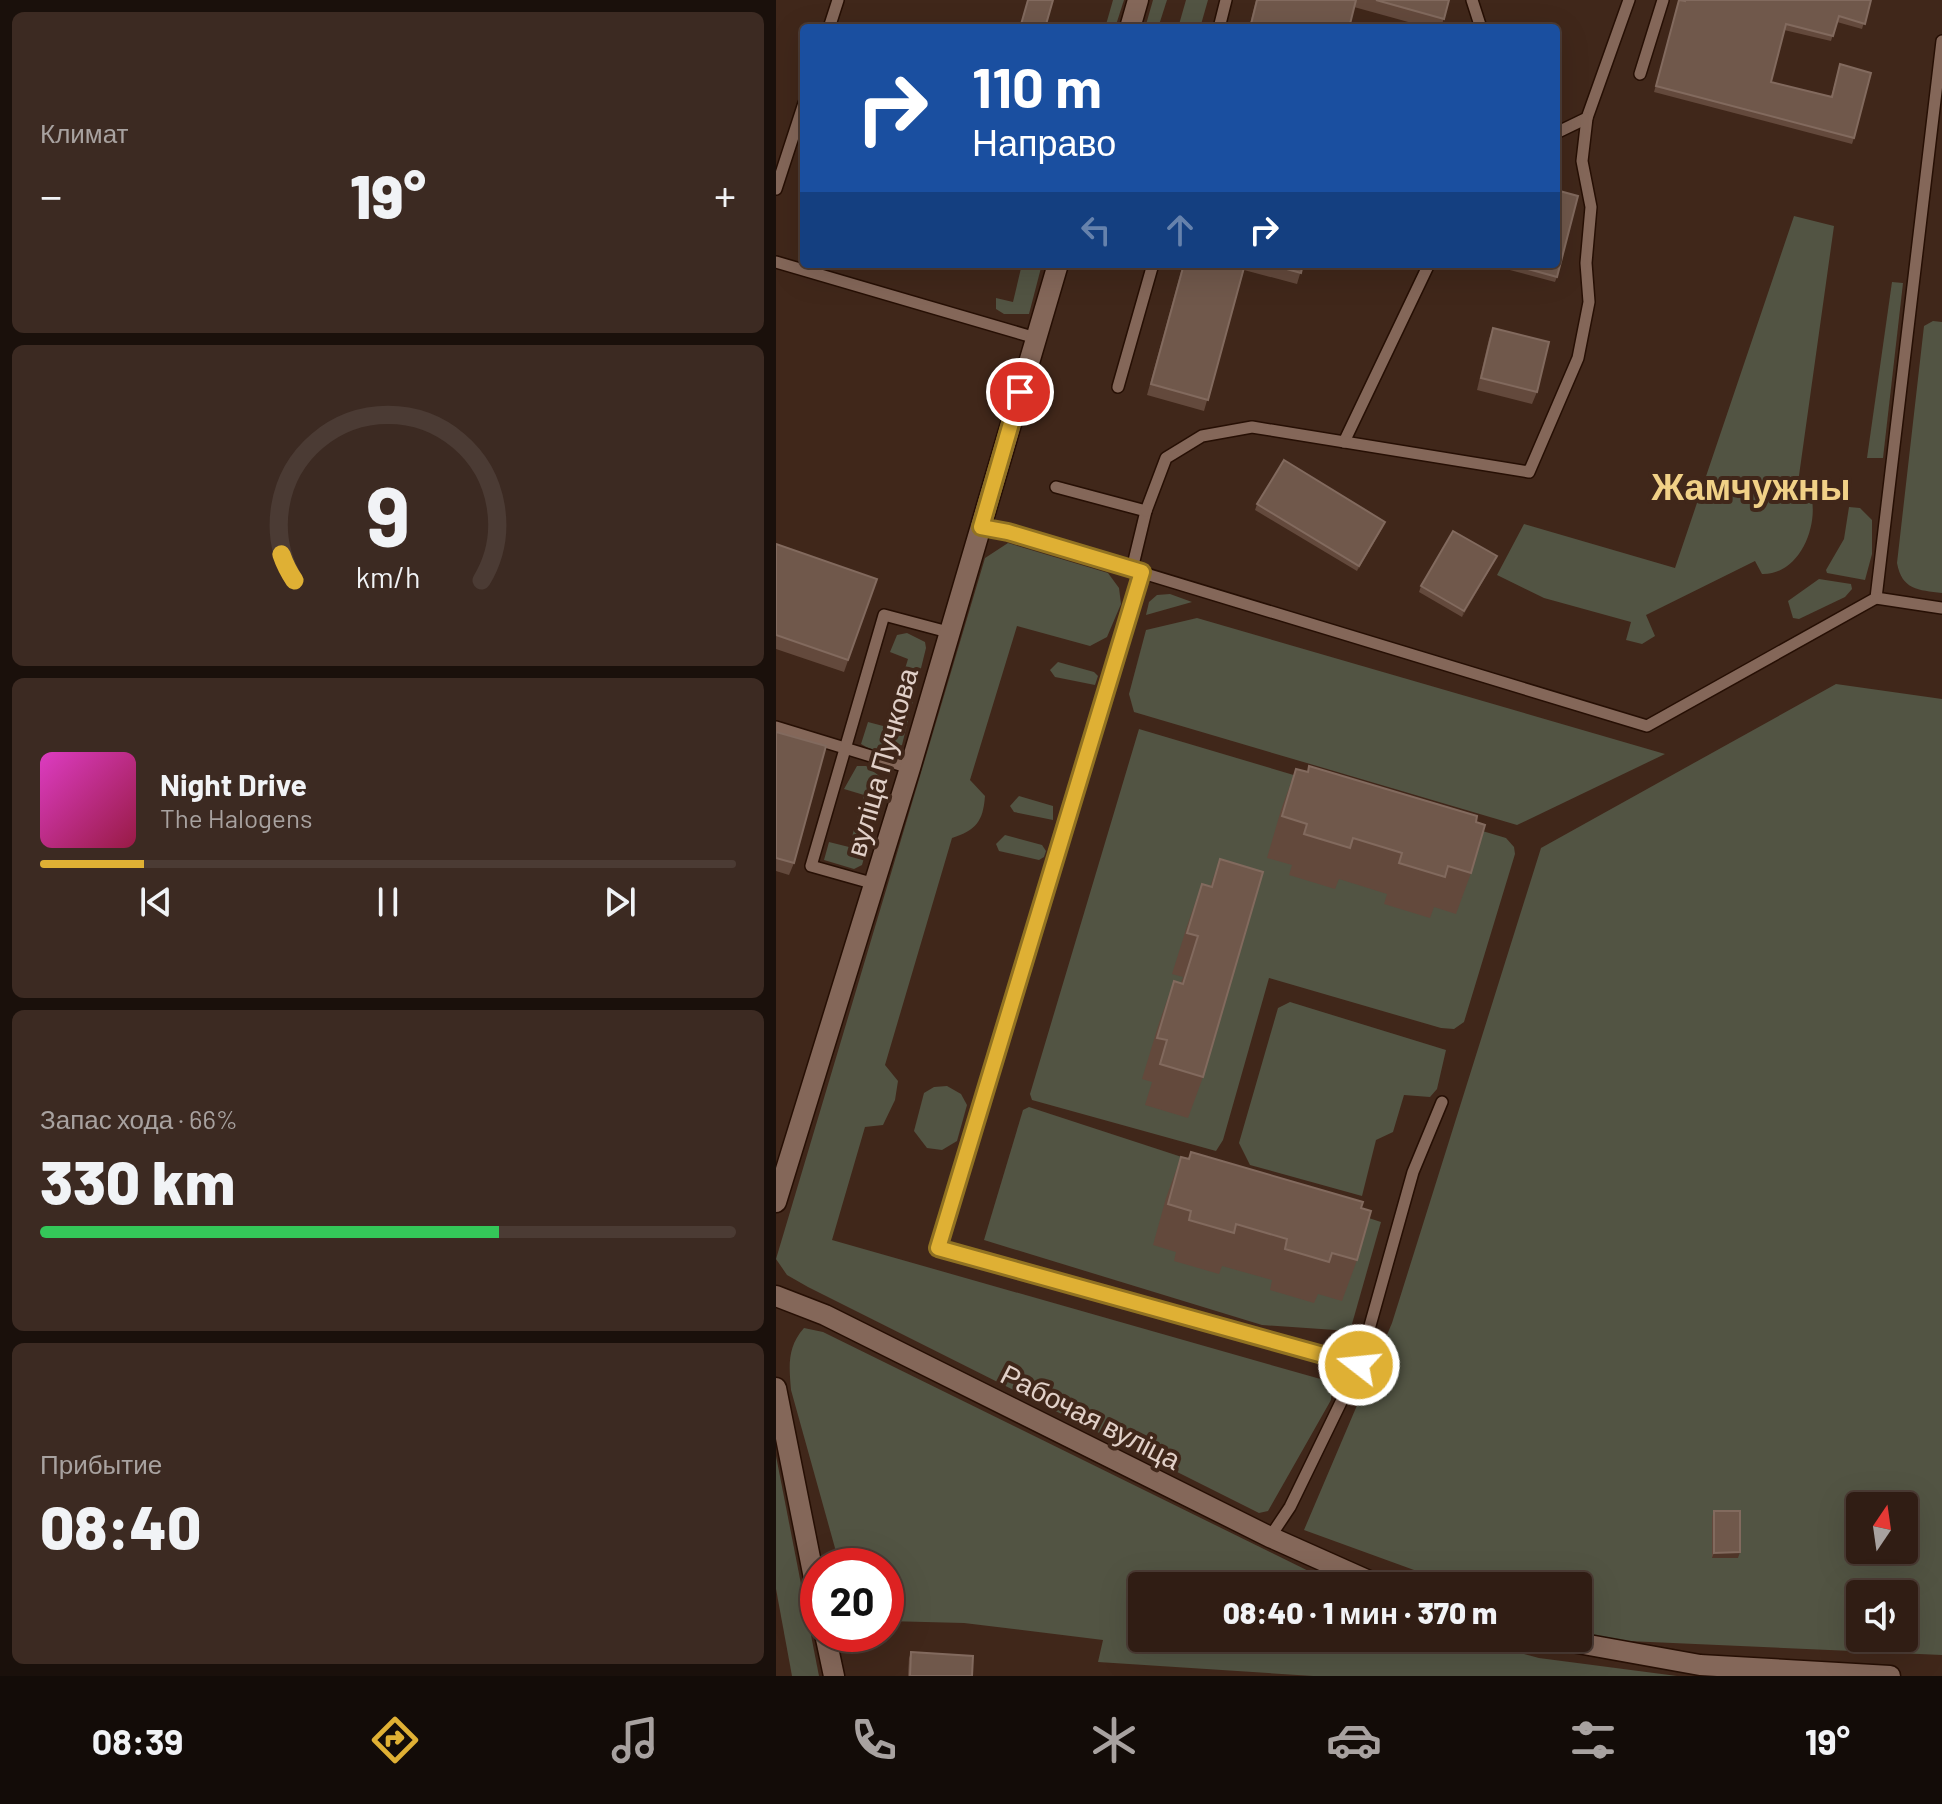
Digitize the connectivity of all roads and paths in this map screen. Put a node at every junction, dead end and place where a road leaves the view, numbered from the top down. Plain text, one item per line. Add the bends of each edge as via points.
1 (838, 0) edge
2 (1138, 0) edge
3 (1226, 0) edge
4 (1472, 0) edge
5 (1629, 0) edge
6 (1663, 0) edge
7 (830, 24) edge
8 (1131, 24) edge
9 (1220, 24) edge
10 (1480, 24) edge
11 (1942, 41) edge
12 (1640, 74) dead end
13 (800, 115) edge
14 (1587, 118) junction
15 (1560, 131) edge
16 (776, 189) edge
17 (776, 262) edge
18 (1057, 268) edge
19 (1152, 268) edge
20 (1427, 268) edge
21 (1036, 338) junction
22 (1118, 387) dead end
23 (1344, 442) junction
24 (1056, 487) dead end
25 (1146, 511) junction
26 (981, 527) junction
27 (1137, 571) junction
28 (1876, 598) junction
29 (1942, 608) edge
30 (948, 632) junction
31 (776, 727) edge
32 (846, 747) junction
33 (910, 768) junction
34 (875, 884) junction
35 (1442, 1102) dead end
36 (776, 1202) edge
37 (776, 1296) edge
38 (1359, 1365) junction
39 (776, 1388) edge
40 (1270, 1537) junction
41 (808, 1548) edge
42 (1349, 1572) edge
43 (1592, 1647) edge
44 (829, 1652) edge
45 (1700, 1670) edge
46 (834, 1676) edge
47 (1890, 1676) edge

1 - 7 lane
2 - 8 street
3 - 9 lane
4 - 10 lane
5 - 14 lane
6 - 12 lane
11 - 28 lane
13 - 16 lane
14 - 15 lane
14 - 23 lane via 1582,161 1591,207 1589,302 1578,358 1529,472
17 - 21 lane
18 - 21 street, вуліца Пучкова
19 - 22 lane
20 - 23 lane
21 - 26 street, вуліца Пучкова
23 - 25 lane via 1252,427 1202,436 1166,458
24 - 25 lane
25 - 27 lane
26 - 27 lane
26 - 30 street, вуліца Пучкова
27 - 28 lane via 1647,726
27 - 38 lane via 938,1248
28 - 29 lane
30 - 32 lane via 884,615
30 - 33 street, вуліца Пучкова
31 - 32 lane
32 - 33 lane
32 - 34 lane via 811,866
33 - 34 street, вуліца Пучкова
34 - 36 street, вуліца Пучкова
35 - 38 lane via 1413,1172
37 - 40 street, Рабочая вуліца via 825,1315
38 - 40 lane
39 - 41 street
40 - 42 street, Рабочая вуліца
43 - 45 street
44 - 46 street
45 - 47 street

